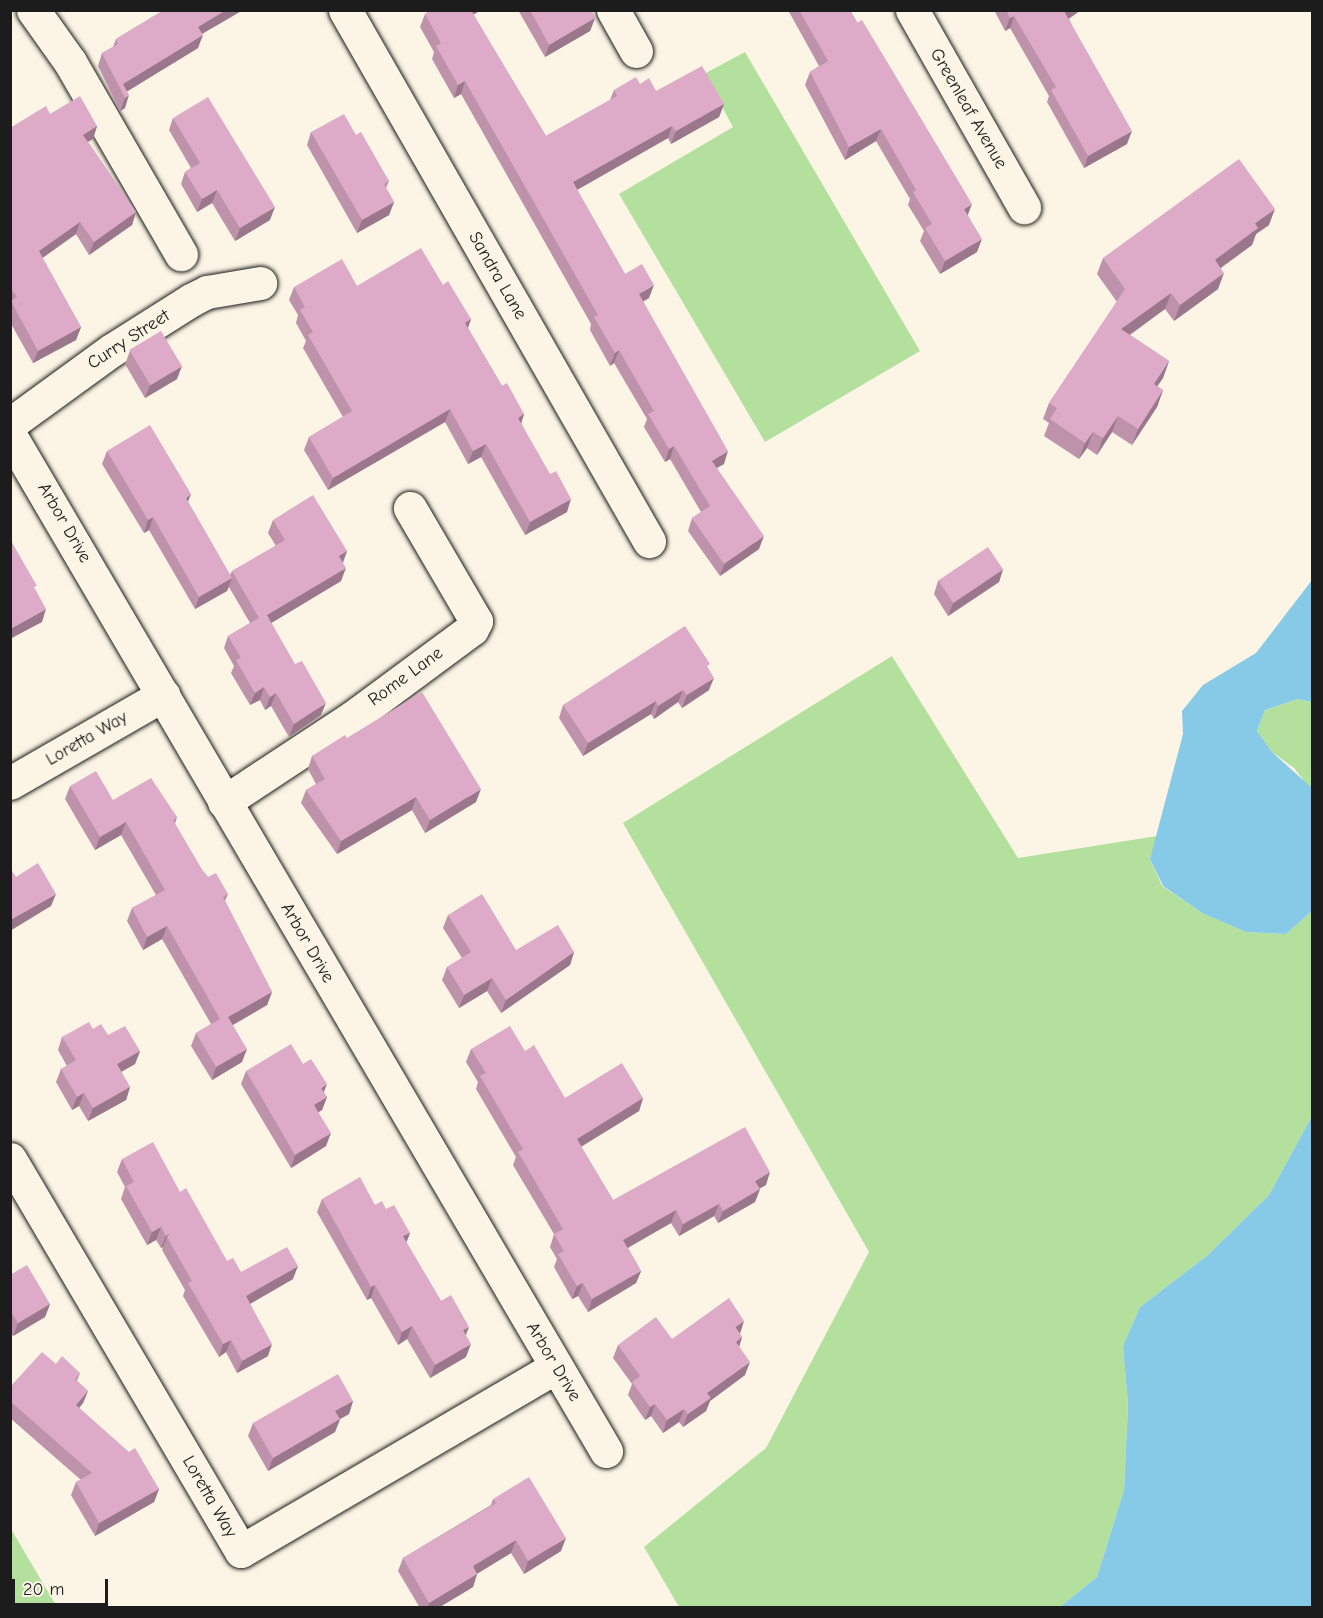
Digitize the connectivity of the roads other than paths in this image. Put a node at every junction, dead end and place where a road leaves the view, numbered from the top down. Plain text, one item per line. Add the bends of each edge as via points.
1 (33, 10) edge
2 (345, 10) edge
3 (613, 10) edge
4 (912, 10) edge
5 (636, 51) dead end
6 (1024, 207) dead end
7 (181, 254) dead end
8 (260, 283) dead end
9 (10, 424) edge
10 (10, 435) edge
11 (410, 508) dead end
12 (649, 541) dead end
13 (163, 695) junction
14 (10, 783) edge
15 (224, 802) junction
16 (10, 1159) edge
17 (556, 1367) junction
18 (606, 1451) dead end

1 - 7 street via 70,63
2 - 12 street, Sandra Lane
3 - 5 street
4 - 6 street, Greenleaf Avenue
8 - 9 street, Curry Street via 207,292 191,300 111,350
10 - 13 street, Arbor Drive
11 - 15 street, Rome Lane via 476,621 472,628 353,717
13 - 14 street, Loretta Way
13 - 15 street, Arbor Drive
15 - 17 street, Arbor Drive
16 - 17 street, Loretta Way via 241,1551
17 - 18 street, Arbor Drive

